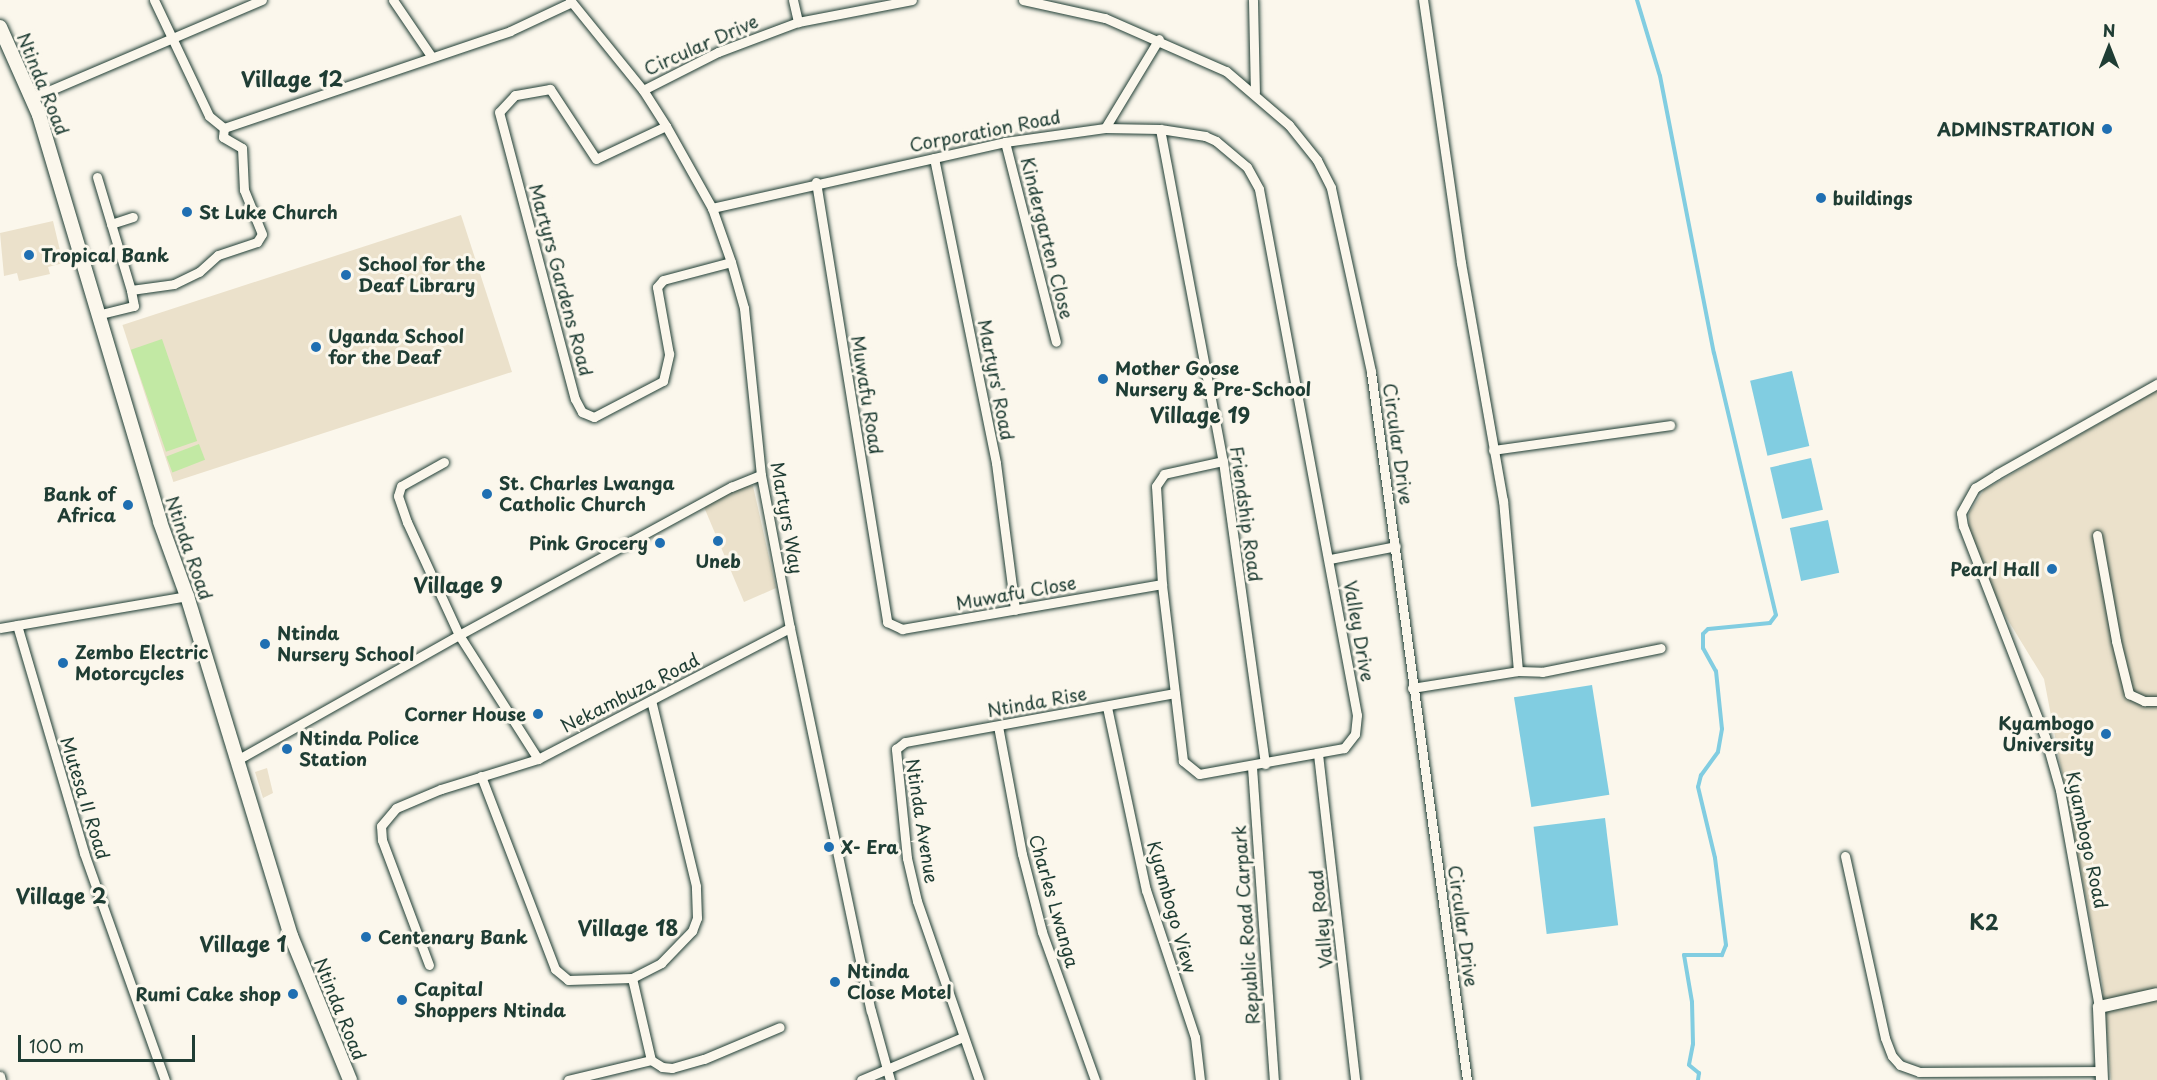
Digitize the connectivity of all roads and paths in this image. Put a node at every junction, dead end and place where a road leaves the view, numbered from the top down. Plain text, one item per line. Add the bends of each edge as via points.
1 (154, 0) edge
2 (262, 0) edge
3 (393, 0) edge
4 (793, 0) edge
5 (912, 0) edge
6 (1023, 0) edge
7 (1252, 0) edge
8 (1423, 0) edge
9 (571, 1) edge
10 (798, 22) junction
11 (0, 27) edge
12 (173, 38) junction
13 (1159, 39) junction
14 (431, 56) junction
15 (643, 90) junction
16 (1255, 92) junction
17 (32, 98) junction
18 (666, 126) junction
19 (224, 128) junction
20 (1105, 128) junction
21 (1160, 129) junction
22 (1005, 142) junction
23 (934, 158) junction
24 (1255, 176) joint
25 (98, 177) dead end
26 (816, 182) junction
27 (712, 208) junction
28 (133, 217) dead end
29 (111, 224) junction
30 (730, 261) junction
31 (131, 290) junction
32 (98, 315) junction
33 (1056, 342) dead end
34 (2157, 384) edge
35 (1670, 425) dead end
36 (1493, 450) junction
37 (1223, 461) junction
38 (444, 462) dead end
39 (761, 475) junction
40 (2097, 535) dead end
41 (1396, 546) junction
42 (1330, 559) junction
43 (1162, 584) junction
44 (187, 596) junction
45 (1015, 610) junction
46 (884, 613) joint
47 (17, 625) junction
48 (0, 628) edge
49 (790, 628) junction
50 (459, 635) junction
51 (1662, 648) dead end
52 (1518, 671) junction
53 (1412, 688) junction
54 (1175, 693) junction
55 (651, 700) junction
56 (2157, 701) edge
57 (1107, 706) junction
58 (998, 726) junction
59 (905, 742) joint
60 (1318, 754) junction
61 (538, 759) junction
62 (237, 760) junction
63 (1265, 764) junction
64 (1252, 767) junction
65 (481, 776) junction
66 (1845, 856) dead end
67 (429, 965) dead end
68 (632, 978) junction
69 (2157, 994) edge
70 (2099, 1007) junction
71 (780, 1027) dead end
72 (963, 1037) junction
73 (651, 1060) junction
74 (885, 1070) junction
75 (2102, 1076) edge
76 (165, 1080) edge
77 (350, 1080) edge
78 (568, 1080) edge
79 (861, 1080) edge
80 (890, 1080) edge
81 (979, 1080) edge
82 (1095, 1080) edge
83 (1200, 1080) edge
84 (1274, 1080) edge
85 (1355, 1080) edge
86 (1467, 1080) edge

1 - 12 street
2 - 12 street
3 - 14 street
4 - 10 street
5 - 10 street, Circular Drive
6 - 13 street, Circular Drive via 1105,18
7 - 16 street
8 - 36 street
9 - 14 street via 510,31
9 - 15 street, Martyrs Way
10 - 15 street, Circular Drive via 718,52
11 - 17 main road, Ntinda Road
12 - 17 street
12 - 19 street via 209,116
13 - 16 street, Circular Drive via 1226,71
13 - 20 street
14 - 19 street
15 - 18 street, Martyrs Way
16 - 41 street, Circular Drive via 1317,160 1337,202 1371,372
17 - 32 main road, Ntinda Road
18 - 27 street, Martyrs Way
18 - 30 street, Martyrs Gardens Road via 596,159 550,89 515,95 500,112 575,399 582,412 594,417 663,381 669,354 657,287 663,280
19 - 31 street via 223,137 242,148 244,190 262,234 257,242 218,255 198,272 174,284
20 - 21 street, Corporation Road
20 - 22 street, Corporation Road
21 - 24 street, Corporation Road via 1216,141
21 - 37 street, Friendship Road
22 - 23 street, Corporation Road
22 - 33 street, Kindergarten Close
23 - 26 street, Corporation Road
23 - 45 street, Martyrs' Road via 996,463
24 - 42 street, Valley Drive
25 - 29 street
26 - 27 street, Corporation Road
26 - 46 street, Muwafu Road
27 - 30 street, Martyrs Way
28 - 29 street
29 - 31 street
30 - 39 street, Martyrs Way via 744,308
31 - 32 street via 134,306
32 - 44 main road, Ntinda Road
34 - 70 street, Kyambogo Road via 1975,488 1961,513 2045,737 2060,790
35 - 36 street
36 - 52 street via 1503,501
37 - 43 street, Valley Drive via 1164,474 1158,480 1155,492
37 - 63 street, Friendship Road
38 - 50 street via 409,480 398,496
39 - 49 street, Martyrs Way
39 - 50 street via 730,487
40 - 56 street via 2129,694 2144,701
41 - 42 street
41 - 53 street, Circular Drive
42 - 60 street, Valley Drive via 1357,715 1351,743
43 - 45 street, Muwafu Close
43 - 54 street, Valley Drive
44 - 47 street
44 - 62 main road, Ntinda Road
45 - 46 street, Muwafu Close via 902,629 887,622
47 - 48 street
47 - 76 street, Mutesa II Road via 84,853
49 - 55 street, Nekambuza Road
49 - 74 street, Martyrs Way
50 - 61 street
50 - 62 street
51 - 52 street via 1542,672
52 - 53 street
53 - 86 street, Circular Drive
54 - 57 street, Ntinda Rise
54 - 64 street, Valley Drive via 1183,761 1188,768 1208,774
55 - 61 street, Nekambuza Road
55 - 68 street via 696,886 697,918 692,931 660,963
57 - 58 street, Ntinda Rise
57 - 83 street, Kyambogo View via 1146,890 1195,1037
58 - 59 street, Ntinda Rise
58 - 82 street, Charles Lwanga via 1035,908
59 - 72 street, Ntinda Avenue via 896,749 894,759 907,858
60 - 63 street, Valley Drive
60 - 85 street, Valley Road
61 - 65 street, Nekambuza Road
62 - 77 main road, Ntinda Road via 291,936
63 - 64 street, Valley Drive
64 - 84 street, Republic Road Carpark
65 - 67 street, Nekambuza Road via 396,808 381,826 382,840
65 - 68 street via 555,969 568,980
66 - 75 street via 1885,1038 1900,1065 1919,1072
68 - 73 street
69 - 70 street
70 - 75 street, Kyambogo Road
71 - 73 street via 672,1068
72 - 74 street
72 - 81 street, Ntinda Avenue
73 - 78 street
74 - 79 street
74 - 80 street, Martyrs Way

